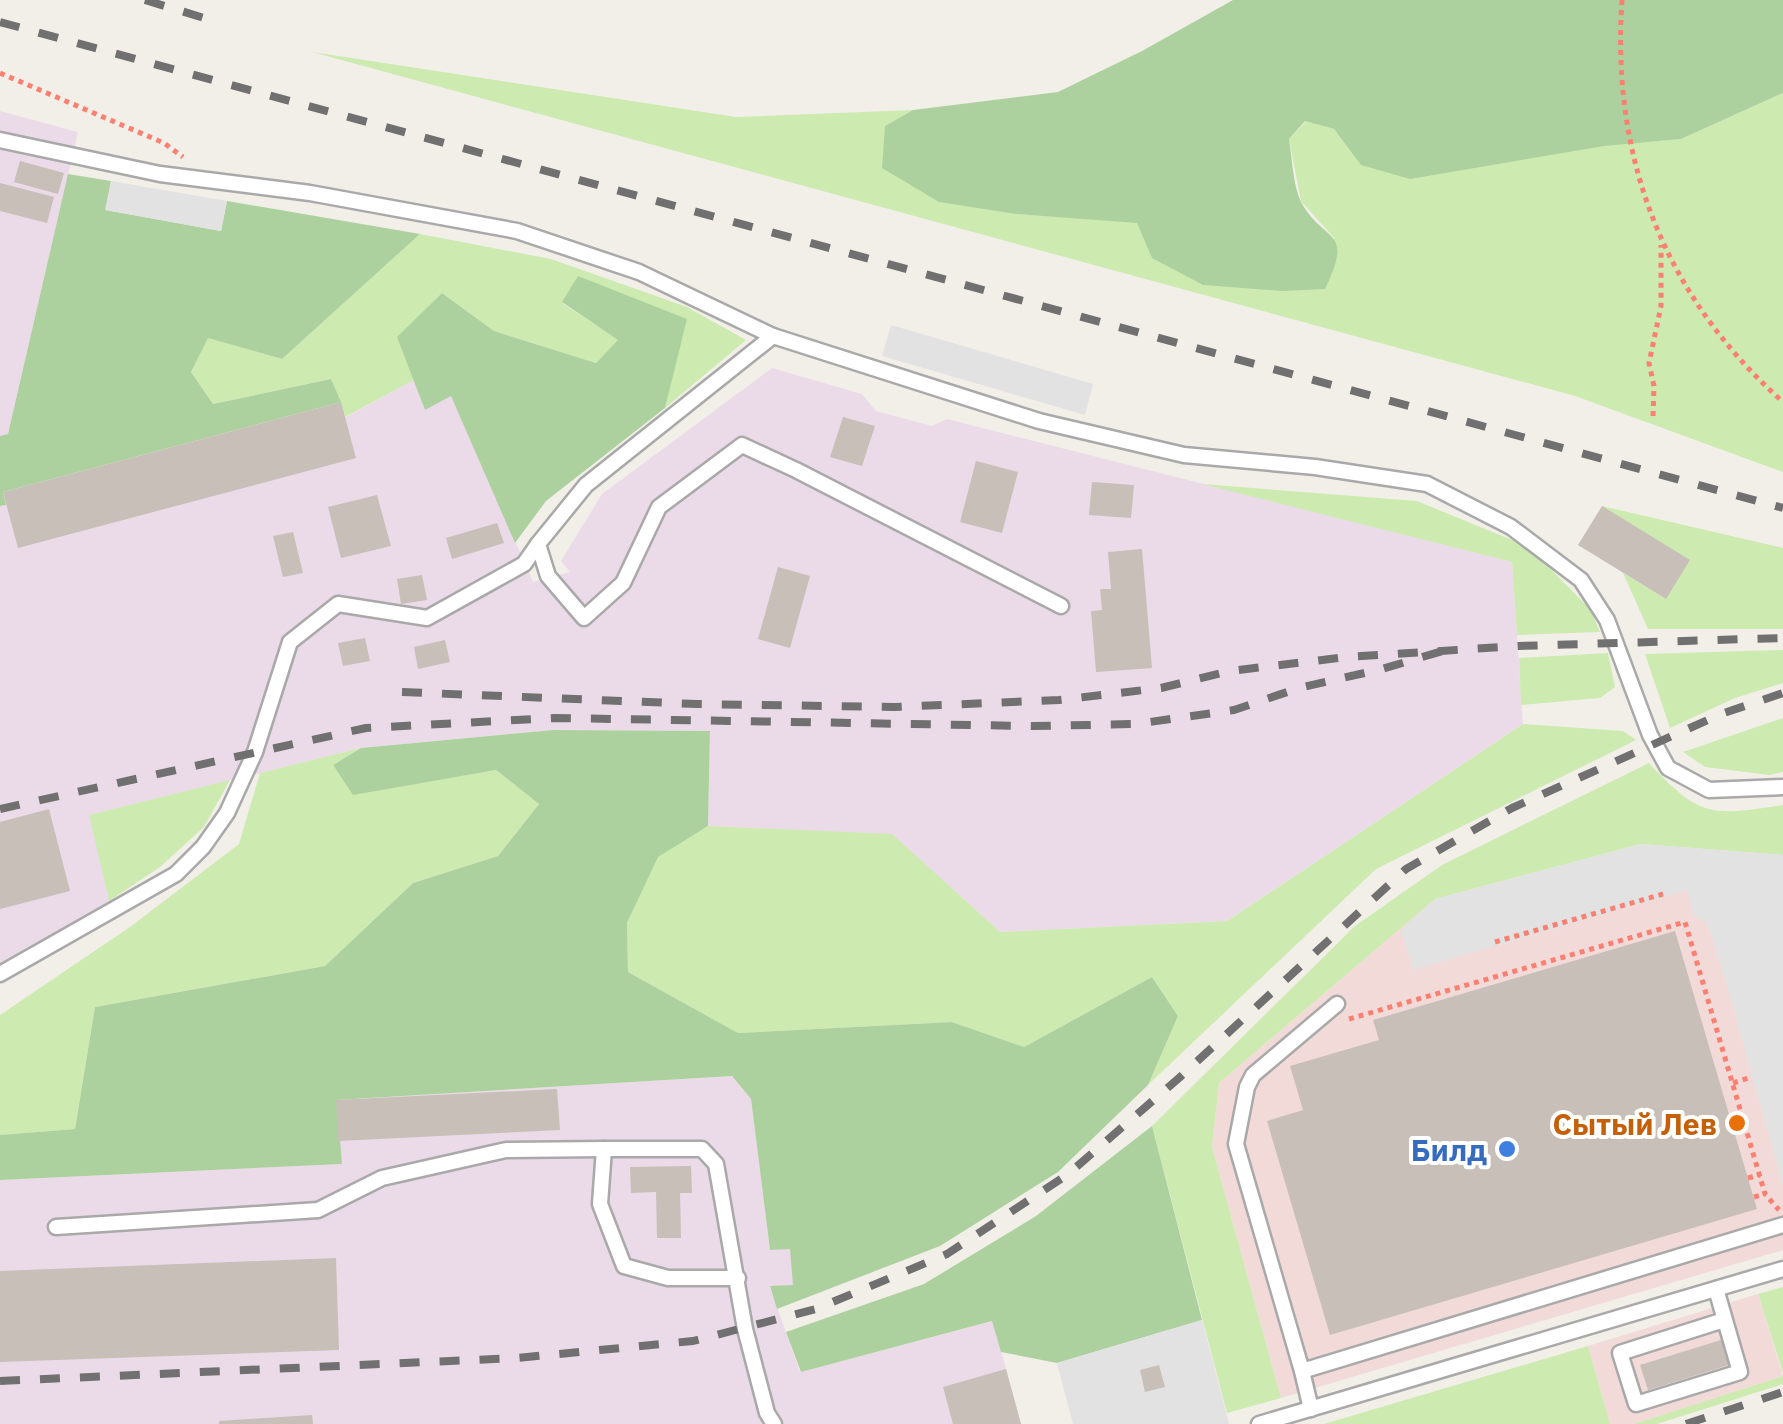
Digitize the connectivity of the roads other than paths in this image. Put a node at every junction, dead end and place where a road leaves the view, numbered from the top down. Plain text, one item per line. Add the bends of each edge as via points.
1 (0, 140) edge
2 (773, 336) junction
3 (538, 544) junction
4 (1061, 606) dead end
5 (1783, 787) edge
6 (0, 974) edge
7 (1337, 1004) dead end
8 (604, 1149) junction
9 (1782, 1219) edge
10 (56, 1227) dead end
11 (1783, 1269) edge
12 (738, 1278) junction
13 (1716, 1289) junction
14 (1724, 1320) junction
15 (1302, 1370) junction
16 (1312, 1408) junction
17 (774, 1424) edge
18 (1259, 1424) edge

1 - 2 lane via 517,232 640,272
2 - 3 lane via 586,485
2 - 5 lane via 1039,421 1184,455 1428,484 1511,527 1582,580 1607,620 1668,768 1709,790
3 - 4 lane via 548,576 584,618 623,583 659,508 742,445
3 - 6 lane via 524,564 427,618 338,604 326,613 290,642 255,752 203,847 176,874
7 - 15 lane via 1253,1075 1235,1136
8 - 10 lane via 506,1150 382,1178 318,1210
8 - 12 lane via 702,1149 716,1164
8 - 12 lane via 600,1204 624,1266 668,1278
9 - 15 lane
11 - 13 lane
12 - 17 lane via 745,1329
13 - 14 lane
13 - 16 lane
14 - 14 lane via 1620,1353 1636,1404 1740,1372
15 - 16 lane
16 - 18 lane

